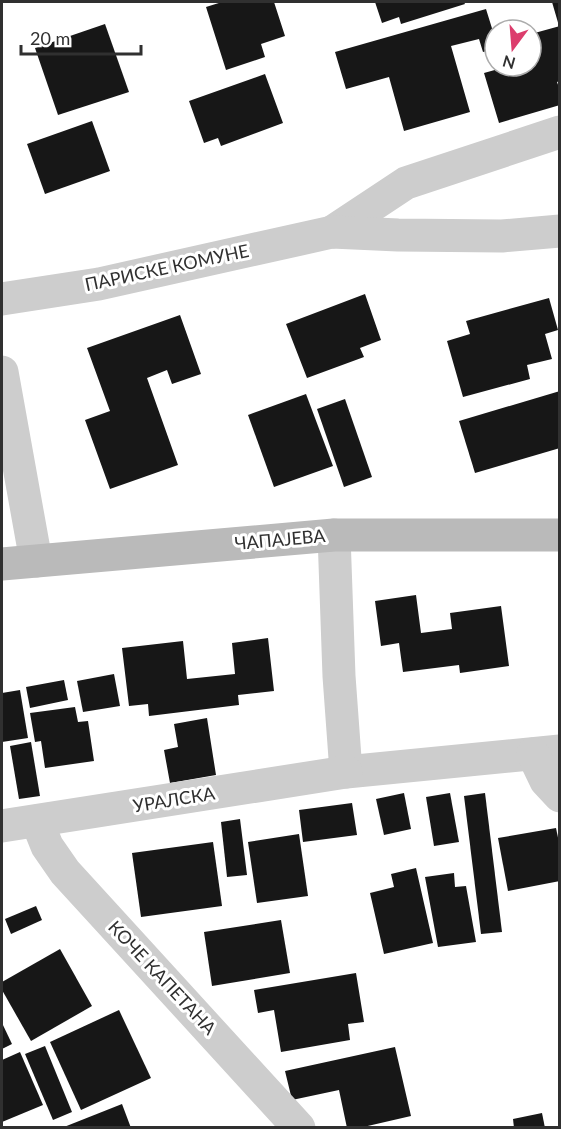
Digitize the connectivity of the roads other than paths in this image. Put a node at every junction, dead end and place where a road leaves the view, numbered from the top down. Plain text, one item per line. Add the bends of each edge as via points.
1 (560, 132) edge
2 (560, 231) edge
3 (332, 232) junction
4 (2, 298) edge
5 (2, 372) edge
6 (334, 535) junction
7 (560, 535) edge
8 (36, 561) junction
9 (2, 564) edge
10 (546, 752) edge
11 (346, 772) junction
12 (560, 796) edge
13 (38, 821) junction
14 (2, 826) edge
15 (299, 1128) edge

1 - 3 street, ПАРИСКЕ КОМУНЕ via 406,183
2 - 3 street, ПАРИСКЕ КОМУНЕ via 502,236
3 - 4 street, ПАРИСКЕ КОМУНЕ via 99,284
5 - 8 street
6 - 7 street, ЧАПАЈЕВА
6 - 8 street, ЧАПАЈЕВА
6 - 11 street
8 - 9 street, ЧАПАЈЕВА
10 - 11 street, УРАЛСКА
10 - 12 street via 546,781
11 - 13 street, УРАЛСКА
13 - 14 street, УРАЛСКА
13 - 15 street, КОЧЕ КАПЕТАНА via 46,846 65,872

